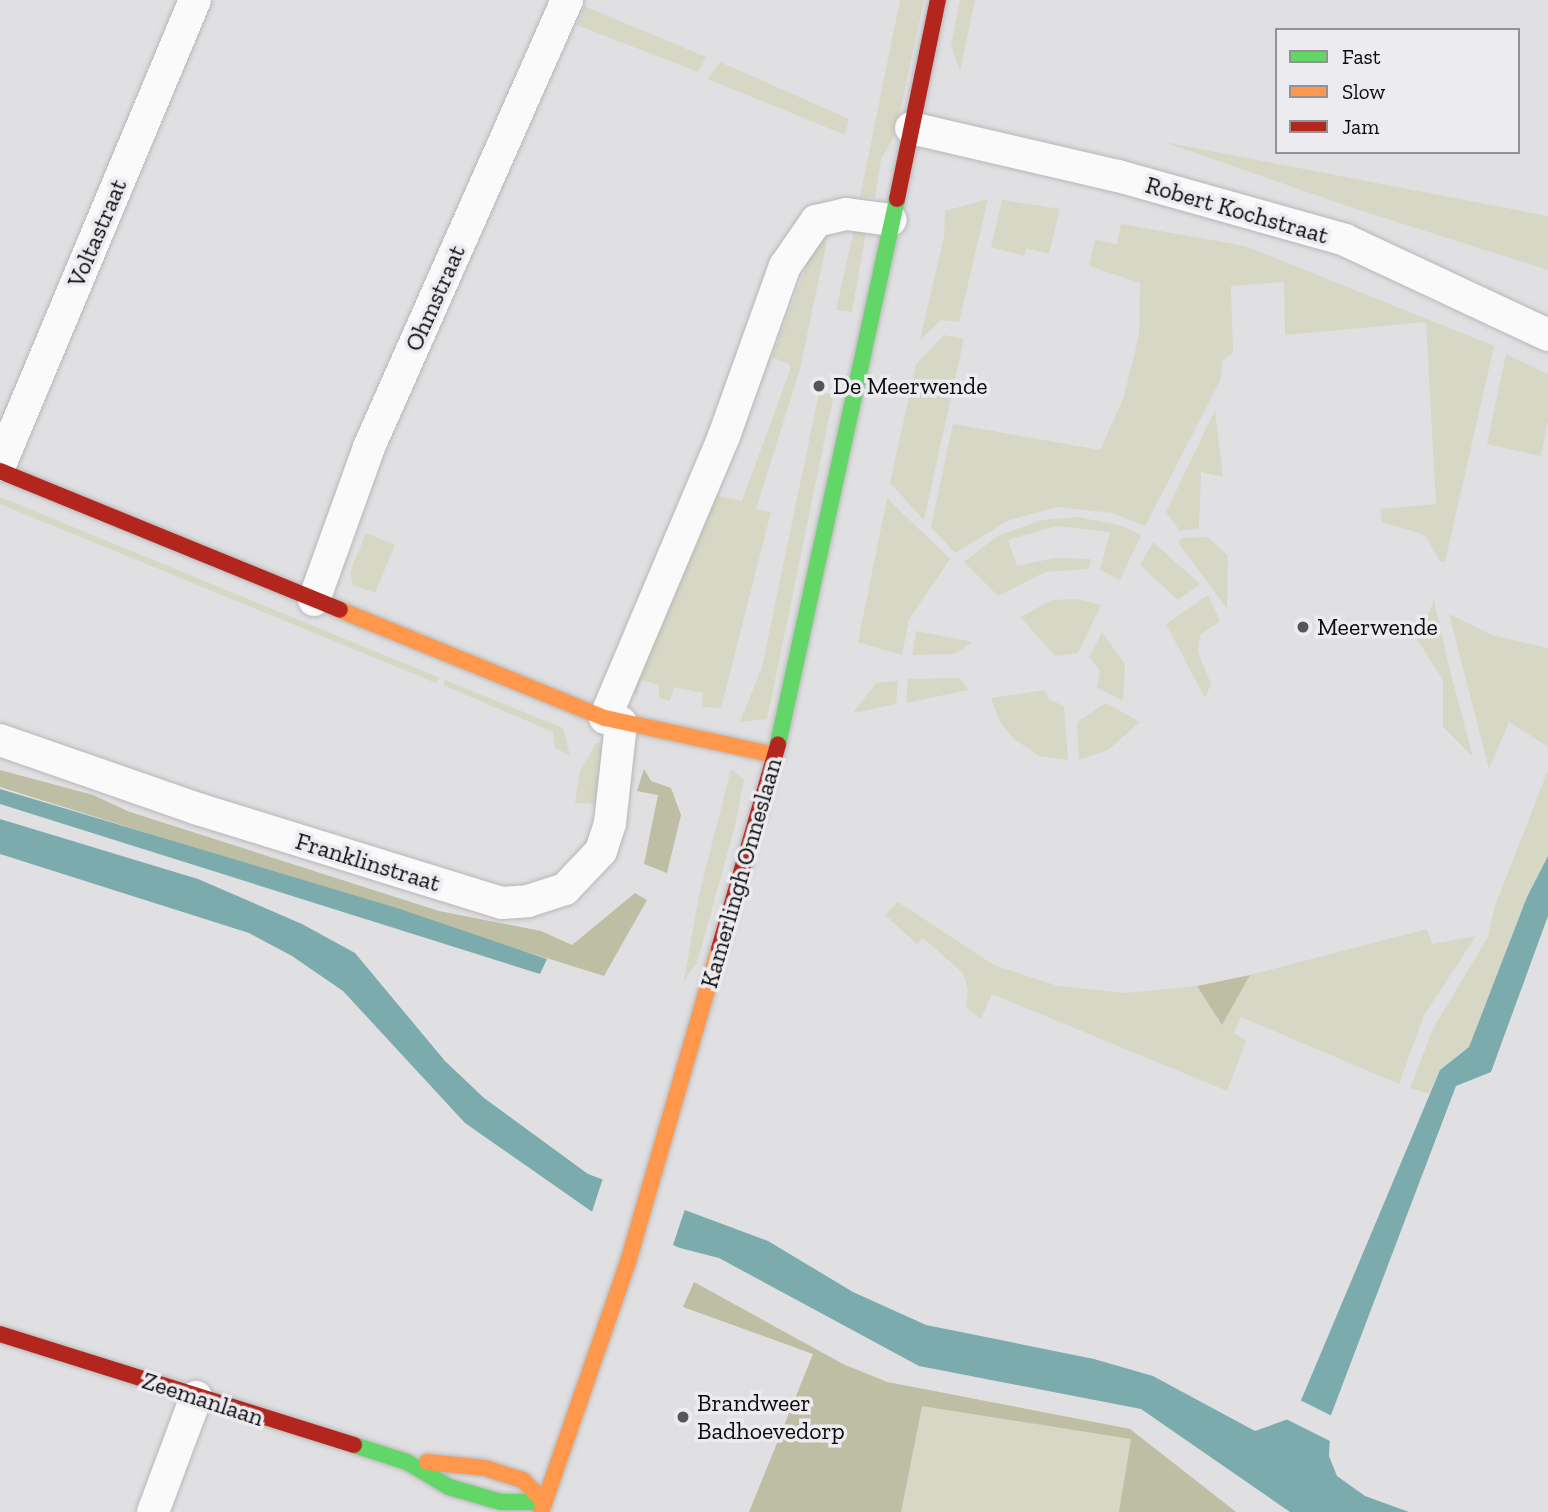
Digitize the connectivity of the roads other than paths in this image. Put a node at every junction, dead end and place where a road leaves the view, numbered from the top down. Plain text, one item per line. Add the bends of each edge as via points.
1 (195, 0) edge
2 (567, 0) edge
3 (937, 0) edge
4 (911, 128) junction
5 (891, 220) junction
6 (1548, 335) edge
7 (0, 465) edge
8 (0, 471) edge
9 (314, 600) junction
10 (613, 721) junction
11 (0, 740) edge
12 (775, 755) junction
13 (0, 1334) edge
14 (195, 1397) junction
15 (407, 1462) junction
16 (551, 1509) edge
17 (153, 1512) edge

1 - 7 street, Voltastraat
2 - 9 street, Ohmstraat via 369,447
3 - 4 street, Kamerlingh Onneslaan
4 - 5 street, Kamerlingh Onneslaan
4 - 6 street, Robert Kochstraat via 1118,176 1345,240
5 - 10 street via 846,214 816,221 785,266
5 - 12 street, Kamerlingh Onneslaan
8 - 9 street
9 - 10 street
10 - 11 street, Franklinstraat via 610,823 601,851 565,889 528,901 502,903 198,809
10 - 12 street
12 - 16 street, Kamerlingh Onneslaan
13 - 14 street, Zeemanlaan
14 - 15 street, Zeemanlaan
14 - 17 street
15 - 16 street, Zeemanlaan via 449,1487 501,1503
15 - 16 street, Zeemanlaan via 485,1468 523,1480

